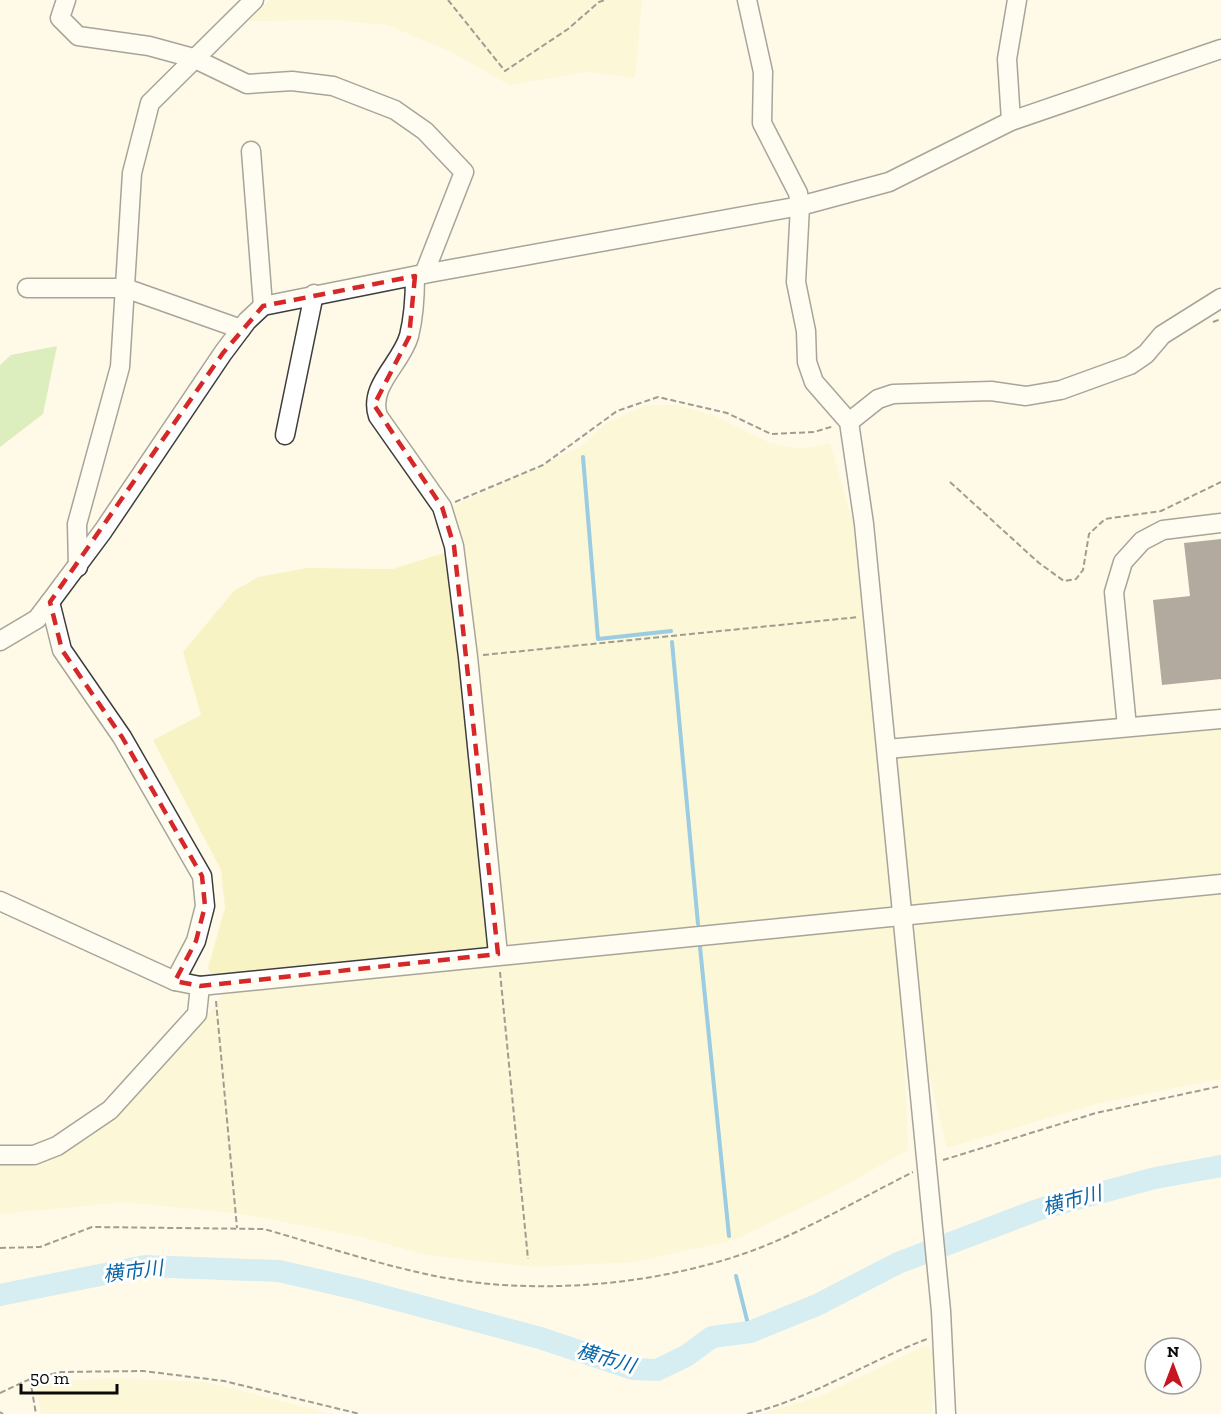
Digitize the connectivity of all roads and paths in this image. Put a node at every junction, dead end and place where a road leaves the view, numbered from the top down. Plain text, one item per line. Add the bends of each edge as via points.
1 (66, 0) edge
2 (254, 0) edge
3 (448, 0) edge
4 (605, 0) edge
5 (747, 0) edge
6 (1017, 0) edge
7 (1221, 49) edge
8 (194, 58) junction
9 (1011, 121) junction
10 (250, 151) dead end
11 (800, 206) junction
12 (420, 275) junction
13 (27, 288) dead end
14 (125, 288) junction
15 (314, 294) junction
16 (1221, 298) edge
17 (263, 306) junction
18 (241, 329) junction
19 (849, 422) junction
20 (285, 435) dead end
21 (950, 482) dead end
22 (1221, 482) edge
23 (442, 507) junction
24 (1221, 523) edge
25 (78, 567) junction
26 (50, 602) junction
27 (873, 616) junction
28 (0, 641) edge
29 (468, 657) junction
30 (1221, 719) edge
31 (1127, 727) junction
32 (887, 748) junction
33 (1221, 884) edge
34 (0, 901) edge
35 (901, 915) junction
36 (498, 954) junction
37 (175, 981) junction
38 (207, 985) junction
39 (1221, 1086) edge
40 (0, 1155) edge
41 (927, 1170) junction
42 (237, 1227) junction
43 (0, 1248) edge
44 (528, 1259) dead end
45 (943, 1335) junction
46 (30, 1379) junction
47 (0, 1393) edge
48 (347, 1412) edge
49 (36, 1414) edge
50 (360, 1414) edge
51 (747, 1414) edge
52 (946, 1414) edge

1 - 8 street via 60,18 78,36 149,46
2 - 8 street
3 - 4 path via 505,71
5 - 11 street via 763,72 762,123 798,194
6 - 9 street via 1007,59
7 - 9 street
8 - 12 street via 247,84 292,81 333,86 395,110 425,131 464,172
8 - 14 street via 150,103 132,173
9 - 11 street via 889,182
10 - 17 street
11 - 12 street
11 - 19 street via 796,282 806,331 807,362 814,382
12 - 15 street
12 - 23 street via 409,337 378,390 374,405
13 - 14 street
14 - 18 street
14 - 25 street via 120,367 77,524
15 - 17 street
15 - 20 street
16 - 19 street via 1162,335 1130,365 1061,390 1026,396 991,391 893,394 878,399
17 - 18 street
18 - 25 street
19 - 23 path via 814,432 771,434 727,413 657,397 617,411 543,465
19 - 27 street
21 - 22 path via 1064,581 1076,579 1083,570 1089,534 1105,519 1161,510
23 - 29 street via 454,546
24 - 31 street via 1163,530 1142,541 1123,562 1114,592
25 - 26 street
26 - 28 street via 38,619
26 - 37 street via 62,650 122,737 202,876 205,906 196,941
27 - 29 path
27 - 32 street
29 - 36 street
30 - 31 street
31 - 32 street
32 - 35 street
33 - 35 street
34 - 37 street
35 - 36 street
35 - 41 street
36 - 38 street
36 - 44 path
37 - 38 street
38 - 40 street via 197,1014 110,1110 65,1141 34,1155
38 - 42 path
39 - 41 path via 1096,1113
41 - 42 path via 762,1247 637,1279 561,1286 483,1283 434,1275 264,1229
41 - 45 street
42 - 43 path via 92,1227 40,1246
45 - 51 path via 817,1390
45 - 52 street
46 - 47 path
46 - 48 path via 61,1372 143,1371 224,1381
46 - 49 path
48 - 50 path

